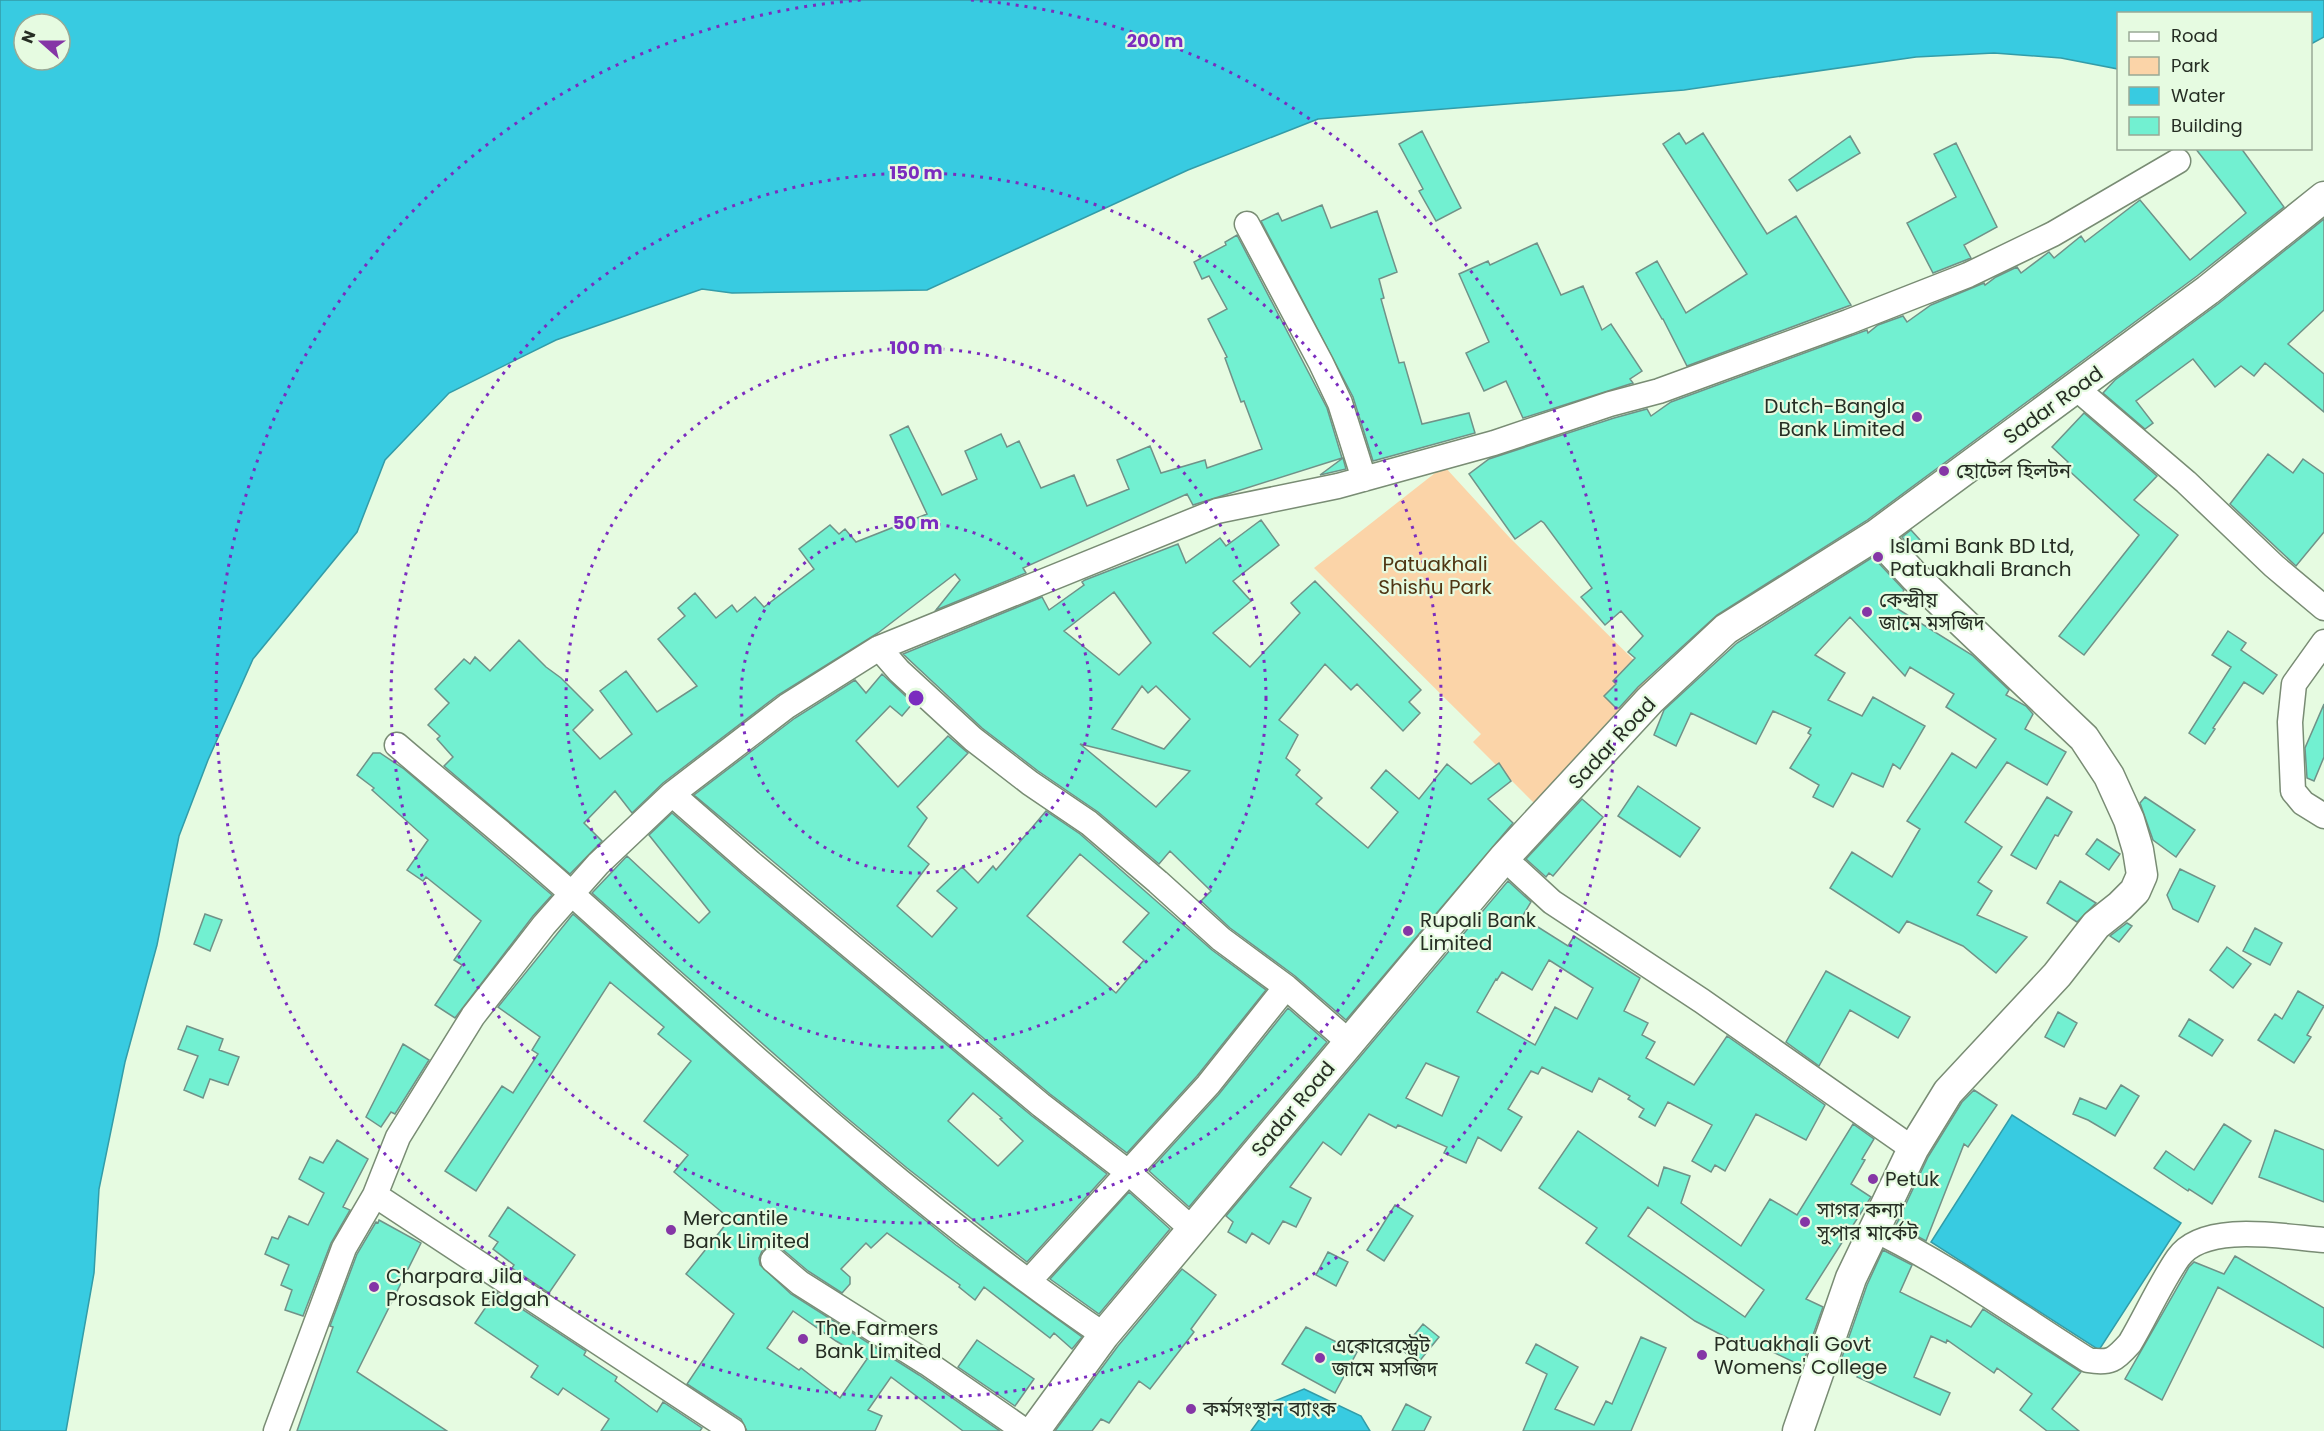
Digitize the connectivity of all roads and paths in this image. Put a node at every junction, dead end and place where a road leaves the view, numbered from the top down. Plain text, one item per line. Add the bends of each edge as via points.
1 (2178, 161) dead end
2 (2324, 197) edge
3 (1246, 224) dead end
4 (2076, 388) junction
5 (1364, 479) junction
6 (1876, 535) junction
7 (2324, 608) edge
8 (2324, 642) edge
9 (879, 648) junction
10 (397, 745) dead end
11 (672, 794) junction
12 (2324, 816) edge
13 (1504, 858) junction
14 (572, 894) junction
15 (1286, 987) junction
16 (1349, 1042) junction
17 (1913, 1149) junction
18 (1129, 1173) junction
19 (375, 1195) junction
20 (1192, 1229) junction
21 (1873, 1229) junction
22 (2324, 1240) edge
23 (773, 1260) dead end
24 (1029, 1281) junction
25 (1104, 1335) junction
26 (718, 1427) edge
27 (276, 1431) edge
28 (1025, 1431) edge
29 (1034, 1431) edge
30 (1798, 1431) edge

1 - 5 street via 2053,234 1903,301 1659,391
2 - 4 street, Sadar Road
3 - 5 street via 1340,403
4 - 6 street, Sadar Road
4 - 7 street
5 - 9 street via 1217,511
6 - 13 street, Sadar Road via 1726,629 1650,700
6 - 17 street via 2084,738 2109,776 2129,820 2142,875 2134,891 2096,925 2057,975 1948,1092
8 - 12 street via 2294,684 2290,754 2293,791 2303,803
9 - 11 street via 787,706
9 - 15 street via 973,739 1089,824 1221,939
10 - 14 street
11 - 14 street
11 - 18 street via 1041,1105
13 - 16 street, Sadar Road
13 - 17 street via 1552,902
14 - 19 street via 473,1016 398,1137
14 - 24 street via 731,1038 936,1211
15 - 16 street
15 - 18 street via 1208,1085
16 - 20 street, Sadar Road
17 - 21 street
18 - 20 street
18 - 24 street
19 - 26 street
19 - 27 street via 344,1248
20 - 25 street, Sadar Road
21 - 22 street via 1959,1277 2088,1360 2101,1363 2119,1355 2130,1343 2179,1257 2194,1245 2227,1234
21 - 30 street via 1851,1278
23 - 28 street via 800,1283
24 - 25 street
25 - 29 street, Sadar Road

